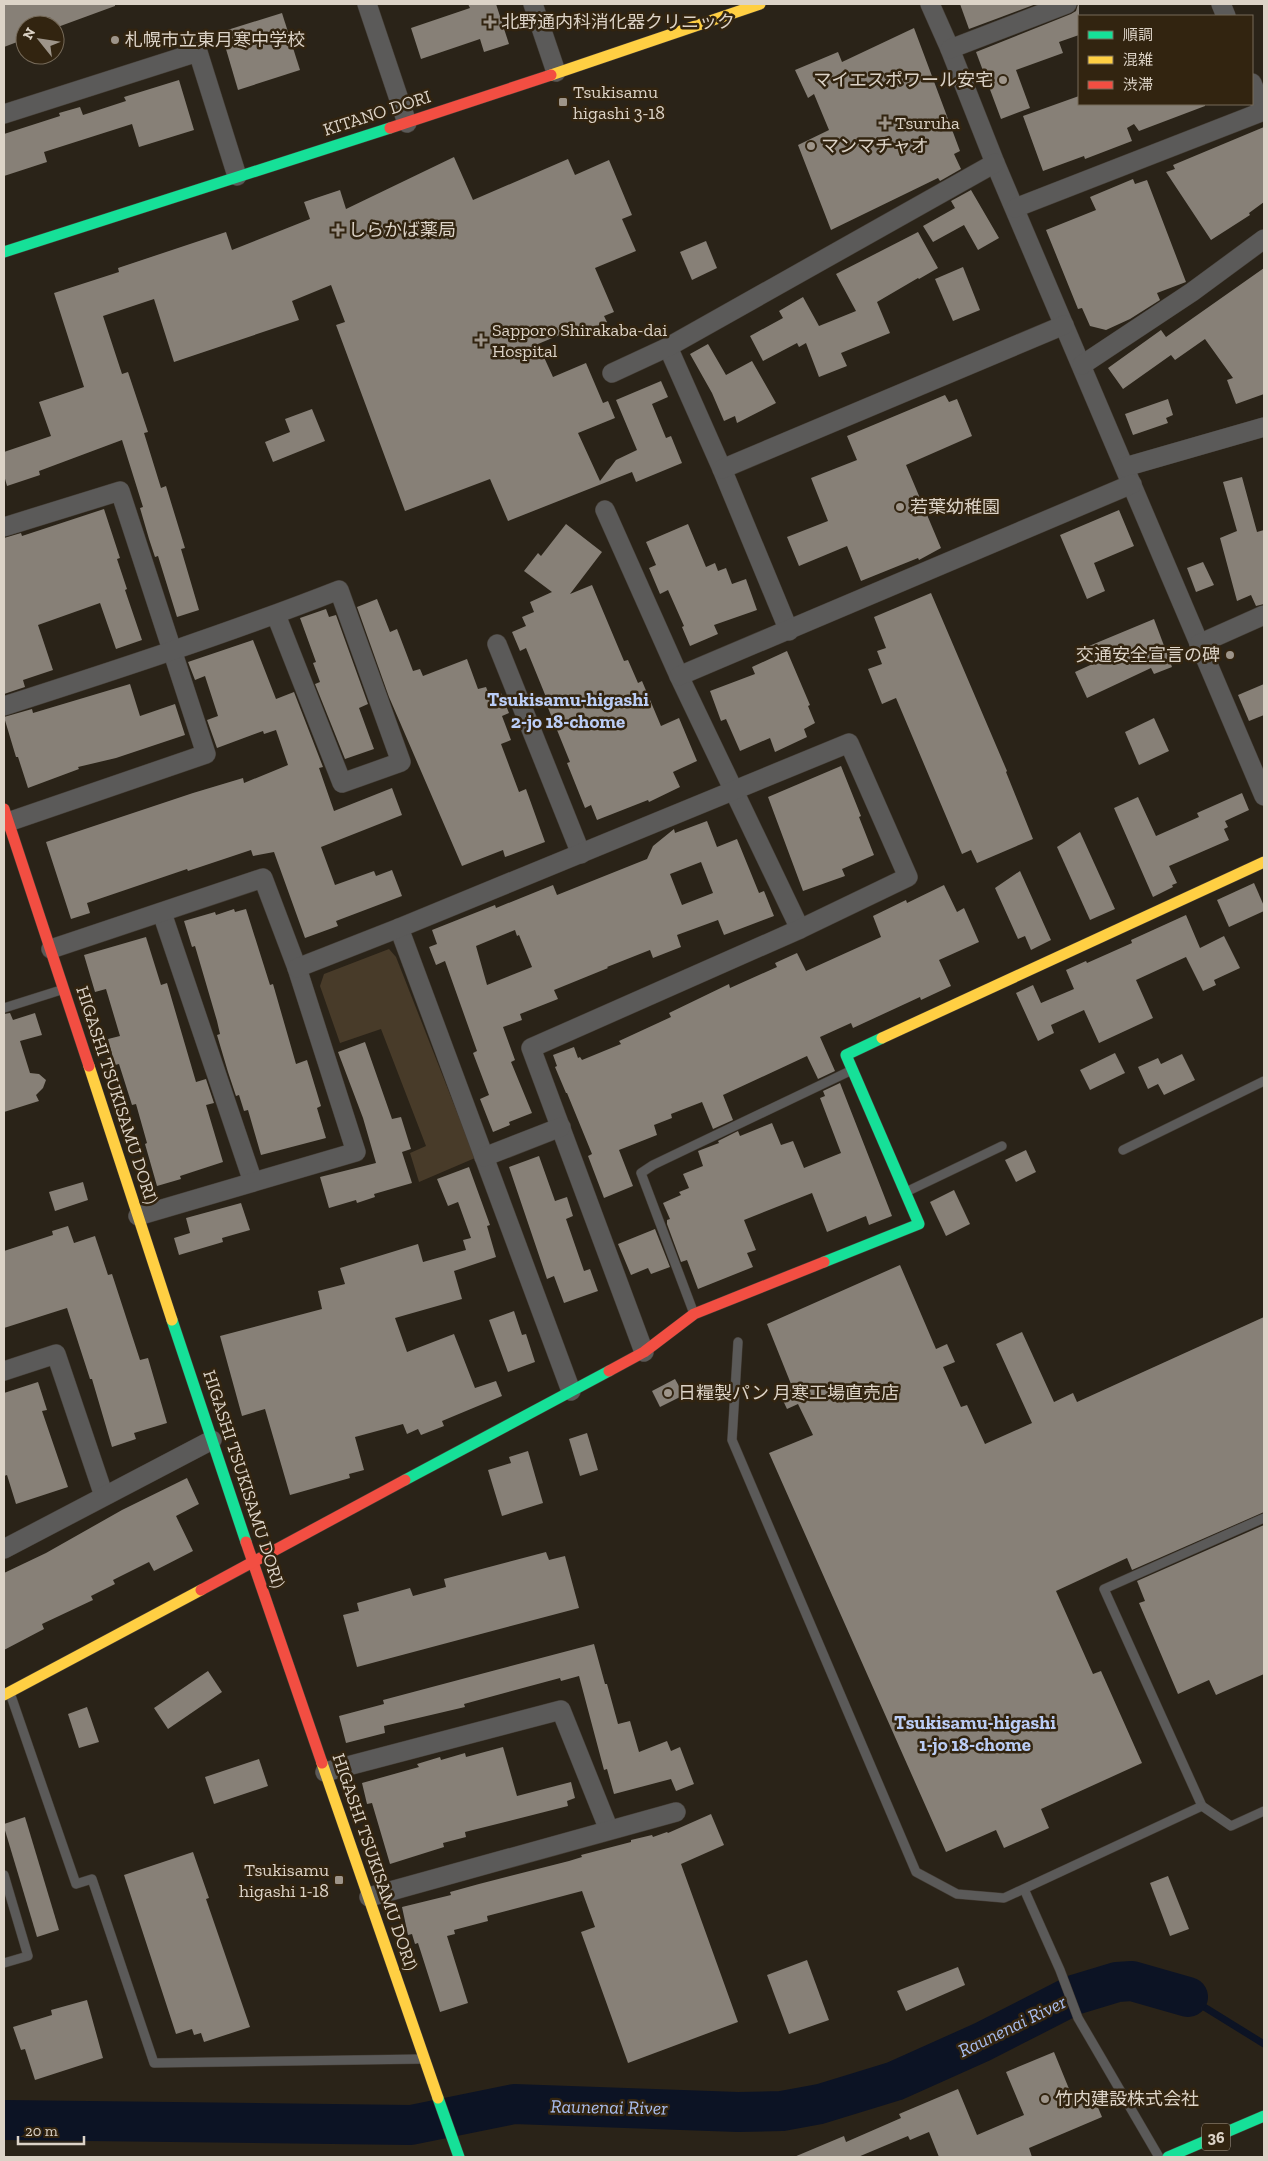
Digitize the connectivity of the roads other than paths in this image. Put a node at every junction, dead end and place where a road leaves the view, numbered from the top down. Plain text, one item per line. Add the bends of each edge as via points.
1 (367, 4) edge
2 (533, 4) edge
3 (760, 4) edge
4 (930, 4) edge
5 (1067, 4) edge
6 (950, 49) junction
7 (556, 72) junction
8 (1253, 85) edge
9 (1264, 111) edge
10 (4, 114) edge
11 (407, 123) junction
12 (995, 162) junction
13 (237, 176) junction
14 (1015, 208) junction
15 (1264, 239) edge
16 (4, 252) edge
17 (1064, 325) junction
18 (668, 347) junction
19 (1082, 366) junction
20 (612, 373) dead end
21 (1264, 427) edge
22 (722, 469) junction
23 (1128, 475) junction
24 (605, 510) dead end
25 (4, 527) edge
26 (276, 615) junction
27 (1264, 615) edge
28 (788, 630) junction
29 (497, 644) dead end
30 (1199, 644) junction
31 (171, 652) junction
32 (679, 676) junction
33 (4, 706) edge
34 (1262, 785) edge
35 (733, 791) junction
36 (6, 816) edge
37 (581, 854) junction
38 (1264, 862) edge
39 (162, 913) junction
40 (398, 928) junction
41 (800, 929) junction
42 (51, 949) junction
43 (296, 968) junction
44 (63, 989) junction
45 (4, 1008) edge
46 (852, 1070) junction
47 (1264, 1081) edge
48 (561, 1127) junction
49 (1002, 1146) dead end
50 (1123, 1150) dead end
51 (484, 1157) junction
52 (253, 1182) junction
53 (906, 1192) junction
54 (138, 1216) junction
55 (694, 1314) junction
56 (738, 1342) dead end
57 (644, 1352) junction
58 (4, 1371) edge
59 (571, 1391) junction
60 (212, 1440) junction
61 (104, 1496) junction
62 (1264, 1518) edge
63 (4, 1547) edge
64 (252, 1562) junction
65 (7, 1693) edge
66 (325, 1772) junction
67 (1202, 1806) junction
68 (1264, 1811) edge
69 (676, 1812) dead end
70 (609, 1830) junction
71 (4, 1875) edge
72 (1024, 1889) junction
73 (369, 1897) junction
74 (4, 1963) edge
75 (423, 2059) junction
76 (1264, 2116) edge
77 (459, 2157) edge
78 (1159, 2157) edge
79 (1168, 2157) edge

1 - 11 street
2 - 7 street
3 - 7 main road, KITANO DORI
4 - 6 street
5 - 6 street
6 - 12 street
7 - 11 main road, KITANO DORI
8 - 9 street
9 - 14 street
10 - 13 street via 198,52
11 - 13 main road, KITANO DORI
12 - 14 street
12 - 18 street
13 - 16 main road, KITANO DORI
14 - 17 street
15 - 19 street
17 - 19 street
17 - 22 street
18 - 20 street
18 - 22 street
19 - 23 street
21 - 23 street
22 - 28 street
23 - 28 street
23 - 30 street
24 - 32 street
25 - 31 street via 120,491
26 - 26 street via 342,783 401,762 339,590
26 - 31 street
27 - 30 street
28 - 32 street
29 - 37 street
30 - 34 street
31 - 33 street
31 - 36 street via 206,754
32 - 35 street
35 - 37 street
35 - 41 street
35 - 41 street via 849,743 908,877
36 - 42 main road, HIGASHI TSUKISAMU DORI)
37 - 40 street
38 - 46 main road via 846,1055
39 - 42 street
39 - 43 street via 263,878
39 - 52 street
40 - 43 street
40 - 51 street
41 - 48 street via 532,1048
42 - 44 main road, HIGASHI TSUKISAMU DORI)
43 - 52 street via 356,1152
44 - 45 lane
44 - 54 main road, HIGASHI TSUKISAMU DORI)
46 - 53 main road
46 - 55 lane via 653,1164 641,1173
47 - 50 lane
48 - 51 street
48 - 57 street
49 - 53 lane
51 - 59 street
52 - 54 street
53 - 55 main road via 919,1224
54 - 60 main road, HIGASHI TSUKISAMU DORI)
55 - 57 main road
56 - 72 lane via 732,1440 916,1872 957,1894 1004,1898
57 - 59 main road
58 - 61 street via 56,1354
59 - 64 main road
60 - 61 street
60 - 64 main road, HIGASHI TSUKISAMU DORI)
61 - 63 street
62 - 67 lane via 1104,1589
64 - 65 main road
64 - 66 main road, HIGASHI TSUKISAMU DORI)
65 - 75 lane via 76,1884 92,1879 154,2063
66 - 70 street via 561,1710
66 - 73 main road, HIGASHI TSUKISAMU DORI)
67 - 68 lane via 1231,1826
67 - 72 lane
69 - 70 street
70 - 73 street
71 - 74 lane via 28,1956
72 - 78 lane via 1078,2018
73 - 75 main road, HIGASHI TSUKISAMU DORI)
75 - 77 main road, HIGASHI TSUKISAMU DORI)
76 - 79 main road, 36

